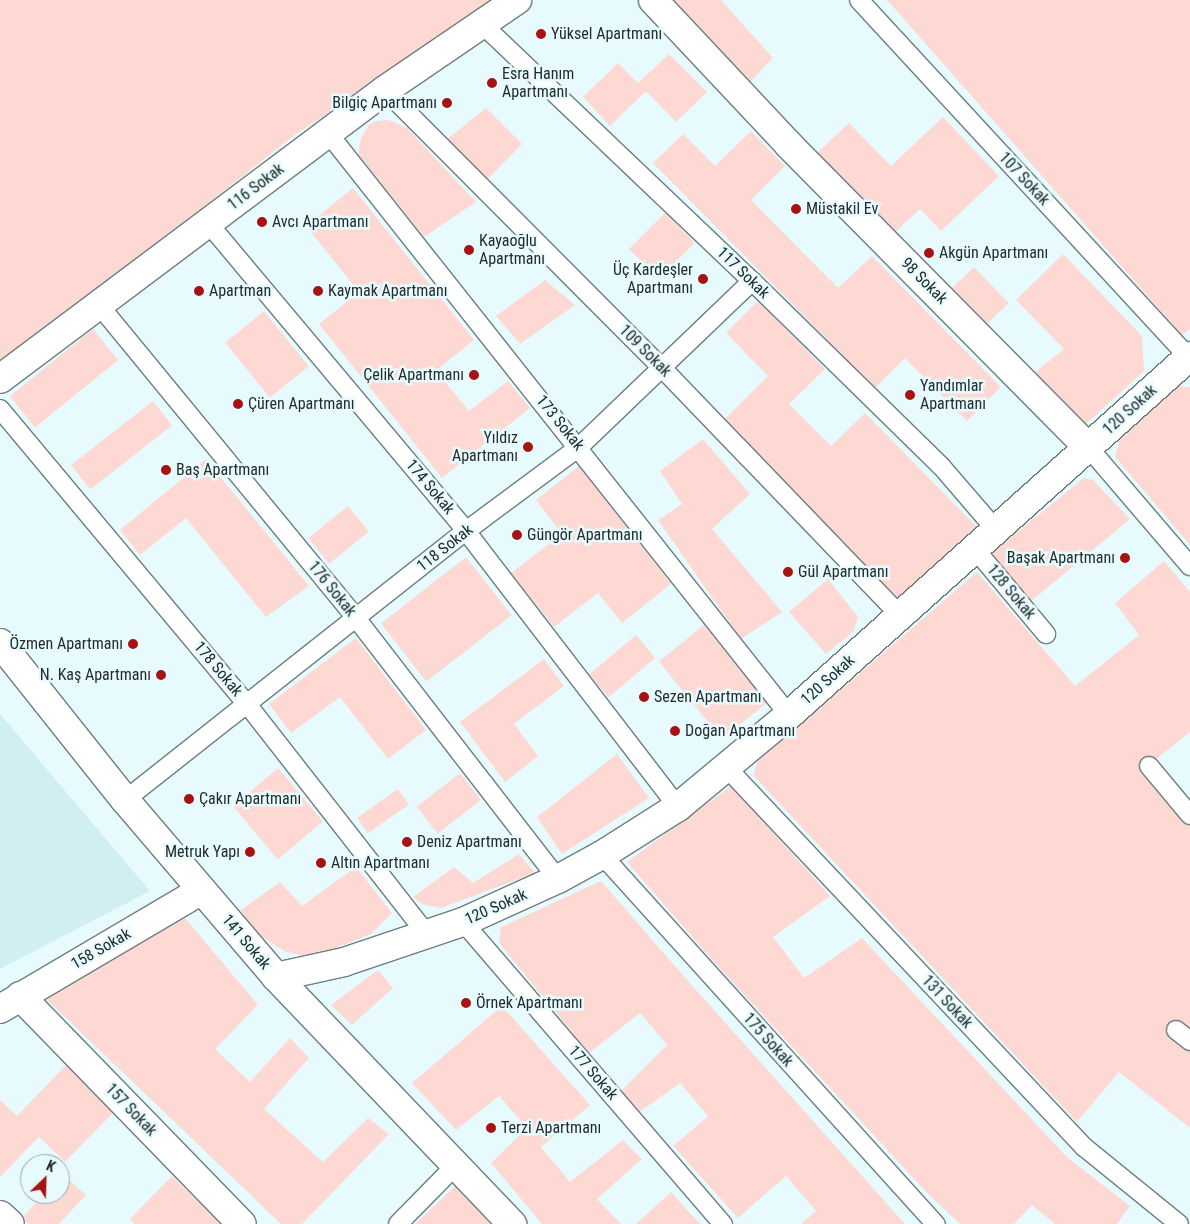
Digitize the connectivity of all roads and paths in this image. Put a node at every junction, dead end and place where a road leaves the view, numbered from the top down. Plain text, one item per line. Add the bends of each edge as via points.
1 (517, 0) edge
2 (653, 0) edge
3 (859, 0) edge
4 (482, 24) junction
5 (385, 90) junction
6 (328, 133) junction
7 (208, 223) junction
8 (752, 281) junction
9 (99, 305) junction
10 (1190, 357) edge
11 (662, 369) junction
12 (0, 379) edge
13 (0, 409) edge
14 (579, 447) junction
15 (1088, 447) junction
16 (996, 530) junction
17 (466, 531) junction
18 (975, 550) junction
19 (1190, 566) edge
20 (901, 616) junction
21 (356, 618) junction
22 (1046, 634) dead end
23 (0, 643) edge
24 (247, 704) junction
25 (789, 715) junction
26 (1148, 766) dead end
27 (727, 768) junction
28 (125, 800) junction
29 (678, 806) junction
30 (1190, 814) edge
31 (602, 855) junction
32 (558, 879) junction
33 (202, 890) junction
34 (463, 922) junction
35 (428, 936) junction
36 (276, 978) junction
37 (10, 1003) edge
38 (1176, 1030) dead end
39 (1190, 1041) edge
40 (456, 1165) junction
41 (0, 1215) edge
42 (10, 1224) edge
43 (242, 1224) edge
44 (398, 1224) edge
45 (512, 1224) edge
46 (723, 1224) edge
47 (936, 1224) edge
48 (1180, 1224) edge

1 - 4 street, 116 Sokak
2 - 15 street, 98 Sokak via 788,145
3 - 10 lane, 107 Sokak
4 - 5 street, 116 Sokak
4 - 8 lane, 117 Sokak
5 - 6 street, 116 Sokak
5 - 11 lane, 109 Sokak
6 - 7 street, 116 Sokak
6 - 14 lane, 173 Sokak
7 - 9 street, 116 Sokak
7 - 17 lane, 174 Sokak
8 - 11 lane, 118 Sokak
8 - 16 lane, 117 Sokak via 941,466
9 - 12 street, 116 Sokak
9 - 21 lane, 176 Sokak
10 - 15 street, 120 Sokak
11 - 14 lane, 118 Sokak
11 - 20 lane, 109 Sokak
13 - 24 lane, 178 Sokak
14 - 17 lane, 118 Sokak
14 - 25 lane, 173 Sokak
15 - 16 street, 120 Sokak
15 - 19 lane, 98 Sokak
16 - 18 street, 120 Sokak
17 - 21 lane, 118 Sokak
17 - 29 lane, 174 Sokak
18 - 20 street, 120 Sokak
18 - 22 lane, 128 Sokak
20 - 25 street, 120 Sokak
21 - 24 lane, 118 Sokak
21 - 32 lane, 176 Sokak
23 - 28 street, 141 Sokak
24 - 28 lane, 118 Sokak
24 - 35 lane, 178 Sokak
25 - 27 street, 120 Sokak
26 - 30 lane
27 - 29 street, 120 Sokak
27 - 48 lane, 131 Sokak via 1084,1147
28 - 33 street, 141 Sokak
29 - 31 street, 120 Sokak
31 - 32 street, 120 Sokak
31 - 47 lane, 175 Sokak
32 - 34 street, 120 Sokak
33 - 36 street, 141 Sokak
33 - 37 street, 158 Sokak
34 - 35 street, 120 Sokak
34 - 46 lane, 177 Sokak
35 - 36 street, 120 Sokak via 344,962
36 - 40 street, 141 Sokak
37 - 43 street, 157 Sokak
38 - 39 lane
40 - 44 lane
40 - 45 street, 141 Sokak
41 - 42 street

